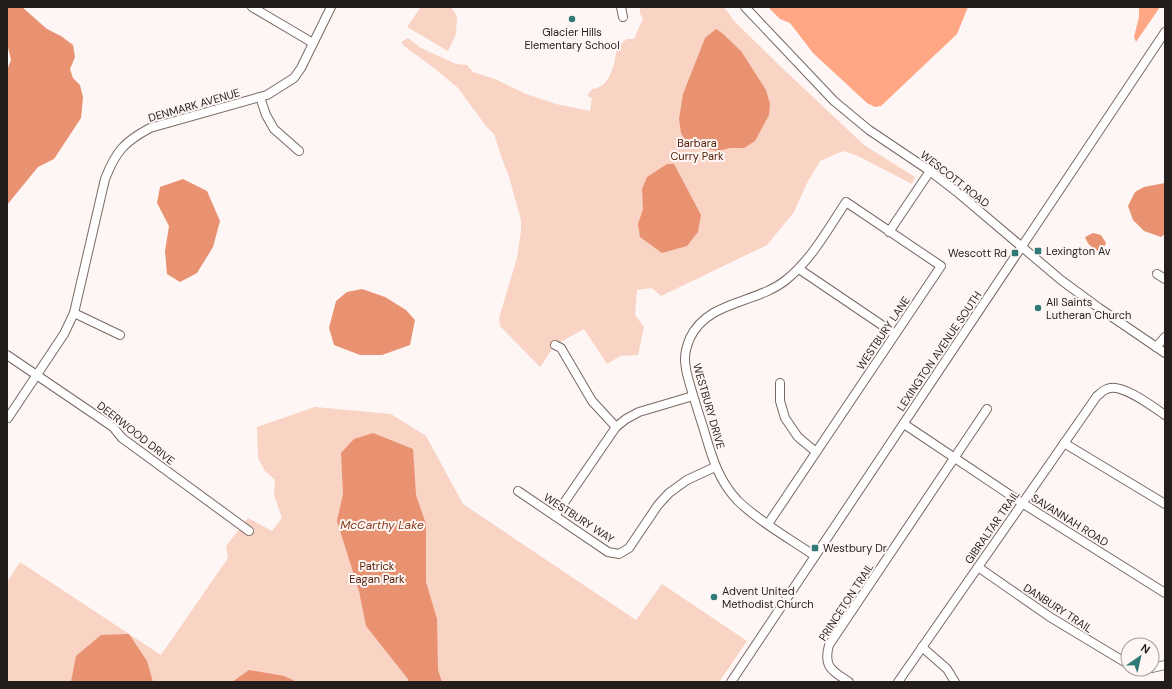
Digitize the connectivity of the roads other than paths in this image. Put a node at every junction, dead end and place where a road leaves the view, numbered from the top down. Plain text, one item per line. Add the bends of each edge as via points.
1 (252, 7) edge
2 (331, 7) edge
3 (621, 7) edge
4 (745, 7) edge
5 (623, 17) dead end
6 (1165, 32) edge
7 (313, 43) junction
8 (260, 97) junction
9 (299, 151) dead end
10 (930, 171) junction
11 (889, 232) junction
12 (1022, 247) junction
13 (799, 269) junction
14 (1157, 274) dead end
15 (1165, 279) edge
16 (74, 313) junction
17 (895, 334) junction
18 (120, 335) dead end
19 (1165, 337) edge
20 (555, 346) dead end
21 (1156, 347) junction
22 (1165, 353) edge
23 (7, 355) edge
24 (37, 375) junction
25 (780, 383) dead end
26 (693, 396) junction
27 (987, 409) dead end
28 (1165, 415) edge
29 (8, 418) dead end
30 (904, 424) junction
31 (616, 427) junction
32 (1064, 443) junction
33 (816, 452) junction
34 (955, 458) junction
35 (715, 467) junction
36 (518, 491) dead end
37 (1022, 503) junction
38 (1165, 504) edge
39 (555, 516) junction
40 (768, 524) junction
41 (249, 531) dead end
42 (815, 556) junction
43 (978, 567) junction
44 (1165, 593) edge
45 (922, 647) junction
46 (1120, 659) edge
47 (731, 682) edge
48 (849, 682) edge
49 (898, 682) edge
50 (955, 682) edge

1 - 7 street
2 - 7 street, DENMARK AVENUE
3 - 5 street
4 - 10 street, WESCOTT ROAD via 834,101 869,130
6 - 12 street, LEXINGTON AVENUE SOUTH
7 - 8 street, DENMARK AVENUE via 294,78
8 - 9 street via 274,129
8 - 16 street, DENMARK AVENUE via 150,128 120,149 105,179
10 - 11 street
10 - 12 street, WESCOTT ROAD
11 - 13 street, WESTBURY DRIVE via 846,202 812,254
11 - 17 street, WESTBURY LANE via 941,266
12 - 21 street, WESCOTT ROAD via 1076,291
12 - 30 street, LEXINGTON AVENUE SOUTH
13 - 17 street
13 - 26 street, WESTBURY DRIVE via 772,289 716,311 702,320 687,344 685,359
14 - 15 street
16 - 18 street
16 - 24 street, DENMARK AVENUE via 64,334
17 - 33 street, WESTBURY LANE
19 - 21 street
20 - 31 street via 561,348 592,401
21 - 22 street, WESCOTT ROAD
23 - 24 street, DEERWOOD DRIVE
24 - 29 street, DENMARK AVENUE
24 - 41 street, DEERWOOD DRIVE via 113,427 122,438
25 - 33 street via 780,401 785,418 798,437
26 - 31 street via 639,412 626,418
26 - 35 street, WESTBURY DRIVE
27 - 34 street, PRINCETON TRAIL
28 - 32 street, GIBRALTAR TRAIL via 1126,390 1108,388 1097,396
30 - 34 street, SAVANNAH ROAD
30 - 42 street, LEXINGTON AVENUE SOUTH
31 - 39 street
32 - 37 street, GIBRALTAR TRAIL
32 - 38 street
33 - 40 street, WESTBURY LANE
34 - 37 street, SAVANNAH ROAD
34 - 48 street, PRINCETON TRAIL via 829,645 826,660 833,671
35 - 39 street, WESTBURY WAY via 687,480 669,493 629,548 620,554 608,552
35 - 40 street, WESTBURY DRIVE via 737,499
36 - 39 street, WESTBURY WAY
37 - 43 street, GIBRALTAR TRAIL
37 - 44 street, SAVANNAH ROAD
40 - 42 street, WESTBURY DRIVE
42 - 47 street, LEXINGTON AVENUE SOUTH
43 - 45 street, GIBRALTAR TRAIL
43 - 46 street, DANBURY TRAIL via 1050,617
45 - 49 street, GIBRALTAR TRAIL
45 - 50 street via 947,669

